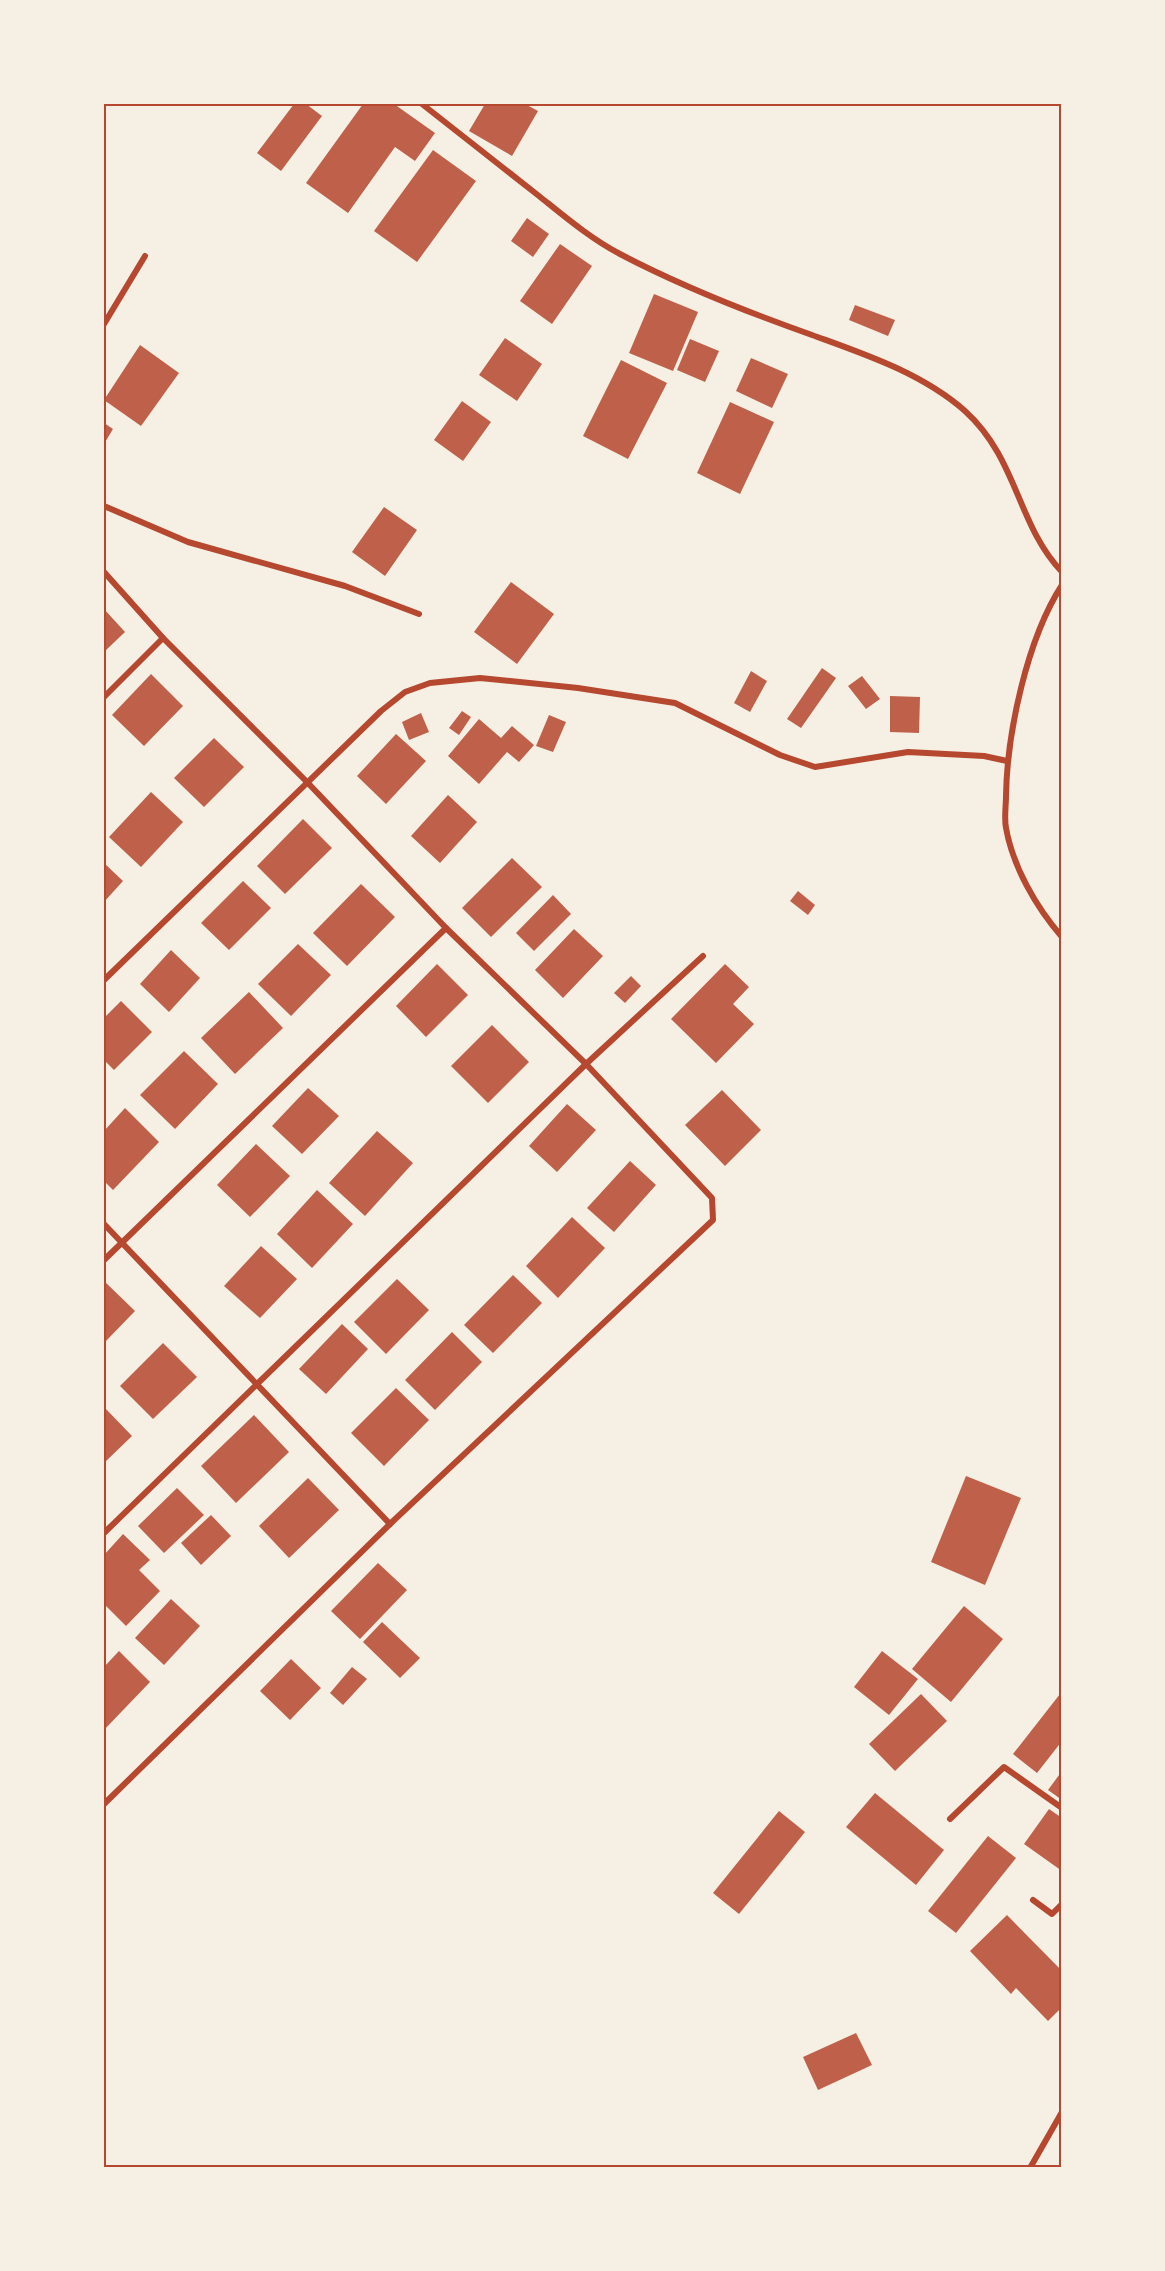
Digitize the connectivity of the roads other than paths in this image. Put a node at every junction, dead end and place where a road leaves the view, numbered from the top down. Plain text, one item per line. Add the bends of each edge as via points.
1 (422, 104) edge
2 (145, 256) dead end
3 (104, 324) edge
4 (104, 506) edge
5 (104, 572) edge
6 (1062, 572) edge
7 (1062, 585) edge
8 (419, 614) dead end
9 (163, 638) junction
10 (104, 698) edge
11 (1007, 760) junction
12 (307, 782) junction
13 (446, 928) junction
14 (1062, 937) edge
15 (703, 956) dead end
16 (104, 980) edge
17 (586, 1064) junction
18 (104, 1224) edge
19 (121, 1243) junction
20 (104, 1260) edge
21 (257, 1386) junction
22 (390, 1524) junction
23 (104, 1533) edge
24 (104, 1804) edge
25 (1062, 1808) edge
26 (950, 1819) dead end
27 (1033, 1900) dead end
28 (1062, 1904) edge
29 (1062, 2112) edge
30 (1030, 2168) edge

1 - 6 street via 618,254 749,312 870,355 939,392 983,429 1000,453 1037,538
2 - 3 street
4 - 8 street via 188,542 345,586
5 - 9 street
7 - 11 street via 1050,603 1038,636
9 - 10 street
9 - 12 street
11 - 12 street via 908,752 815,767 780,755 675,703 480,678 430,683 405,693
11 - 14 street via 1005,826 1018,867
12 - 13 street
12 - 16 street
13 - 17 street
13 - 19 street
15 - 17 street
17 - 21 street
17 - 22 street via 712,1198 712,1220
18 - 19 street
19 - 20 street
19 - 21 street
21 - 22 street
21 - 23 street
22 - 24 street
25 - 26 street via 1004,1767
27 - 28 street via 1052,1914
29 - 30 street

